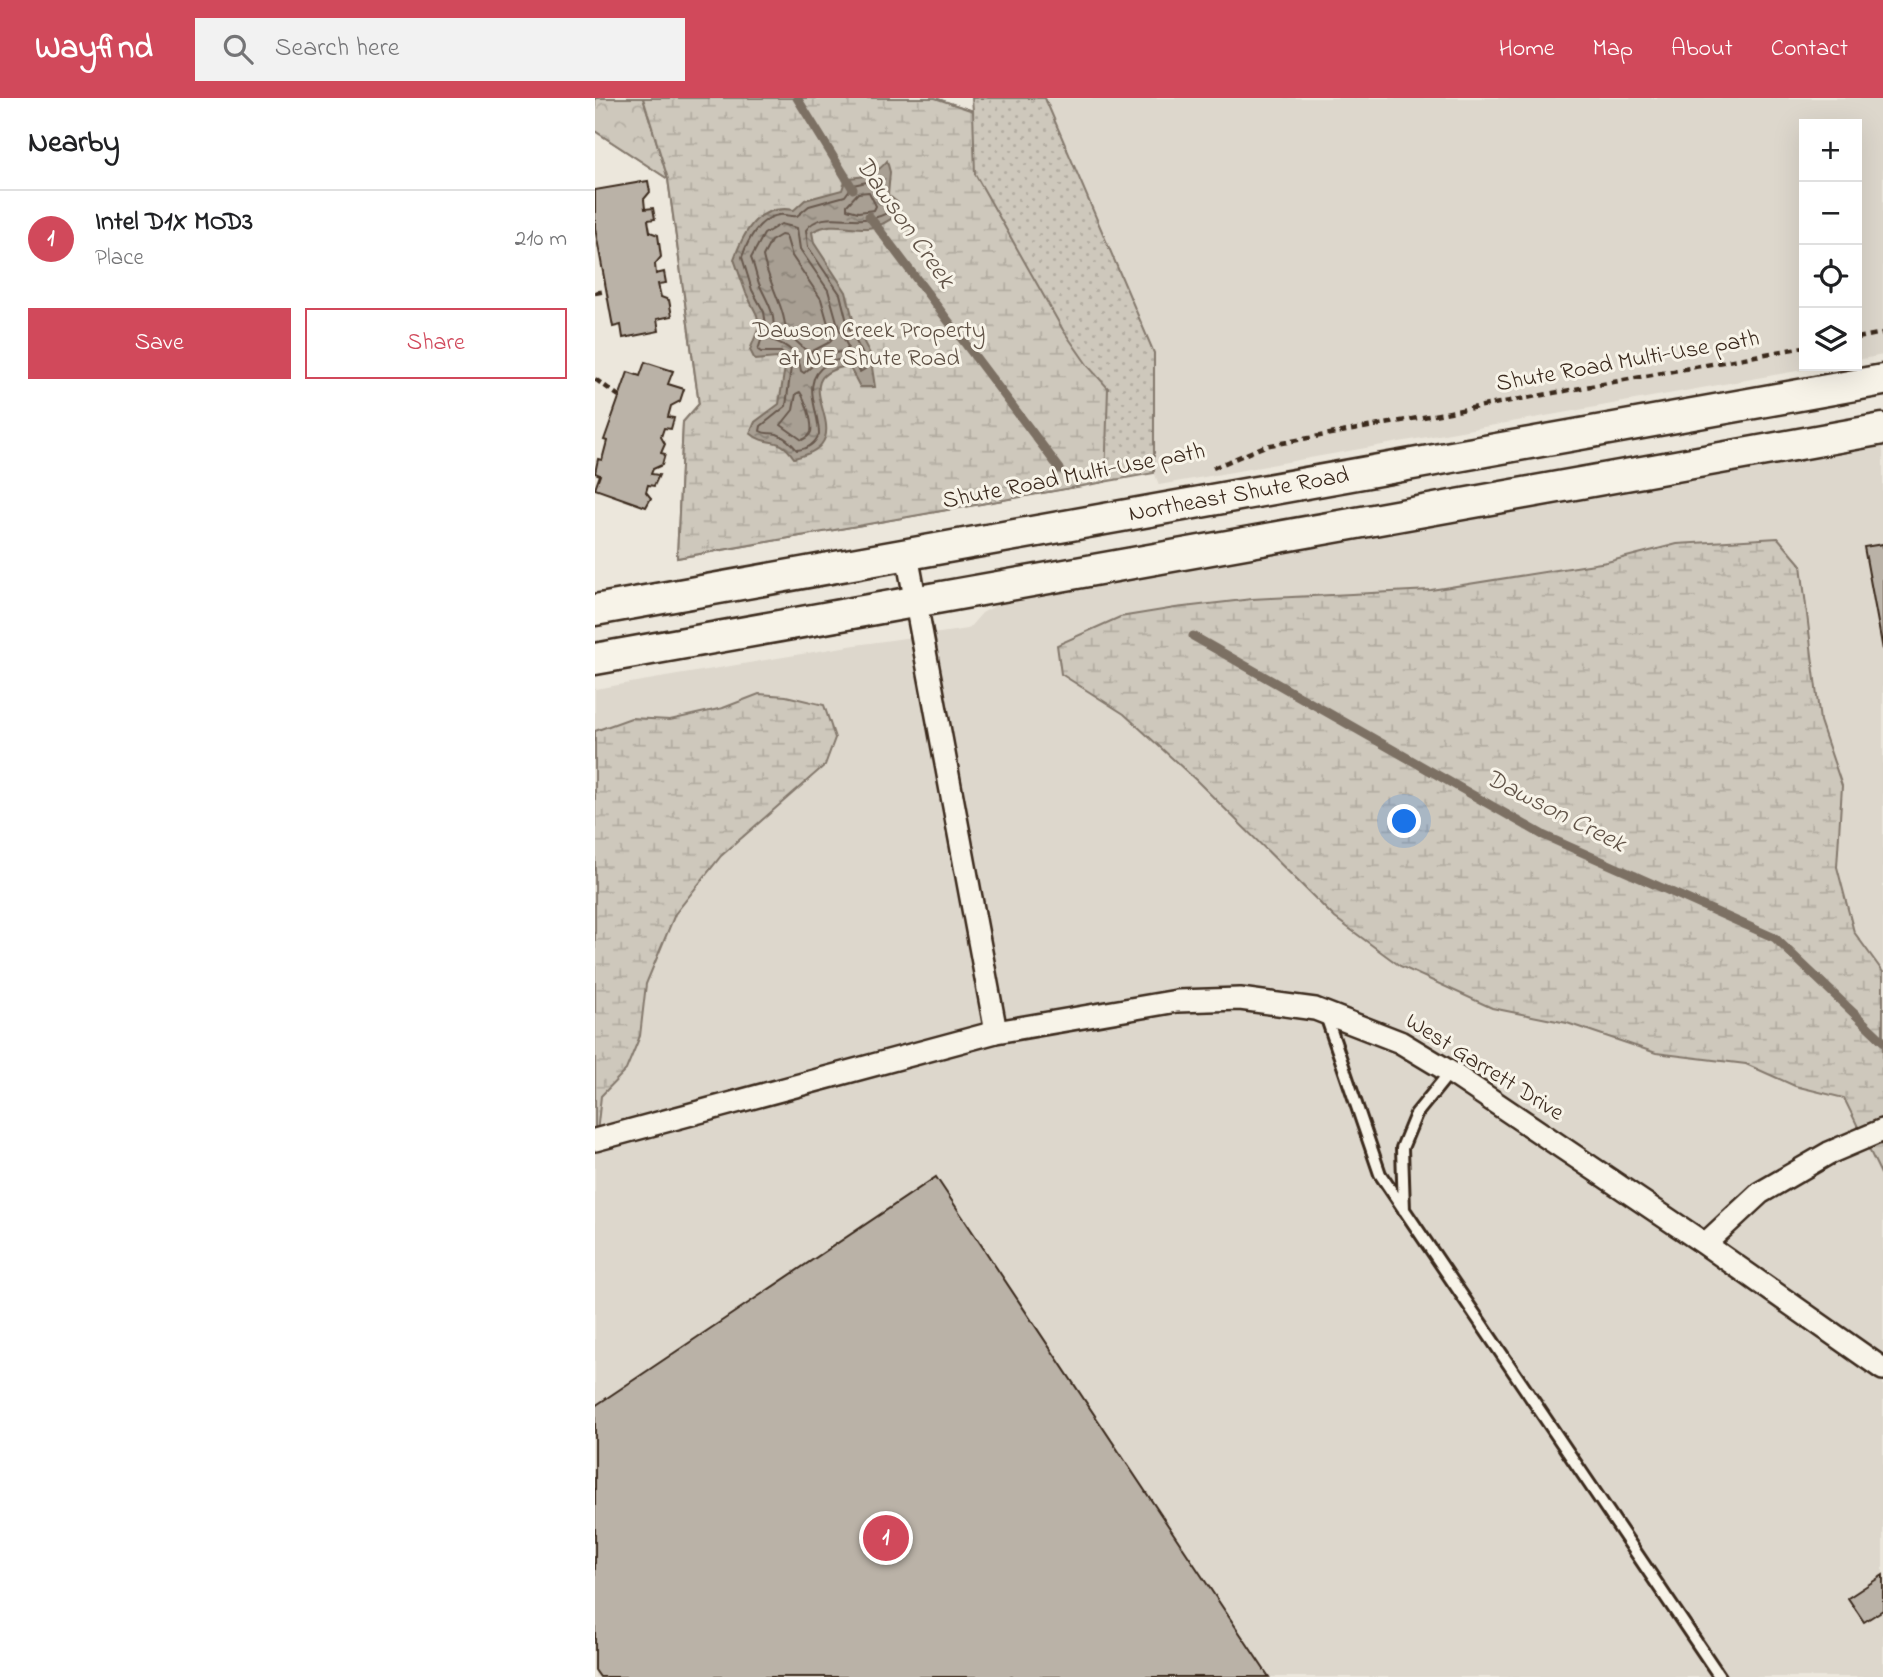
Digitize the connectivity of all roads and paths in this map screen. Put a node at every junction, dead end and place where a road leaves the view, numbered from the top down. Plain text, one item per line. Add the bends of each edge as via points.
1 (606, 291) dead end
2 (595, 293) edge
3 (1883, 333) edge
4 (1862, 337) edge
5 (1799, 349) edge
6 (595, 379) edge
7 (1883, 380) edge
8 (619, 396) dead end
9 (1883, 429) edge
10 (1209, 469) dead end
11 (907, 555) junction
12 (915, 602) junction
13 (595, 610) edge
14 (595, 659) edge
15 (1324, 1012) junction
16 (996, 1032) junction
17 (1450, 1072) junction
18 (1883, 1130) edge
19 (595, 1140) edge
20 (1404, 1210) junction
21 (1705, 1244) junction
22 (1883, 1369) edge
23 (1720, 1677) edge

1 - 2 path
3 - 4 path
5 - 10 path, Shute Road Multi-Use path via 1265,446
6 - 8 path
7 - 11 main road, Northeast Shute Road
9 - 12 main road, Northeast Shute Road
11 - 12 street
11 - 13 main road, Northeast Shute Road
12 - 14 main road, Northeast Shute Road
12 - 16 street
15 - 16 street, West Garrett Drive via 1240,999 1177,1001
15 - 17 street, West Garrett Drive via 1400,1042
15 - 20 lane via 1380,1174
16 - 19 street, West Garrett Drive
17 - 20 lane via 1416,1114 1402,1148
17 - 21 street, West Garrett Drive
18 - 21 street via 1829,1153 1760,1193
20 - 23 lane
21 - 22 street, West Garrett Drive

